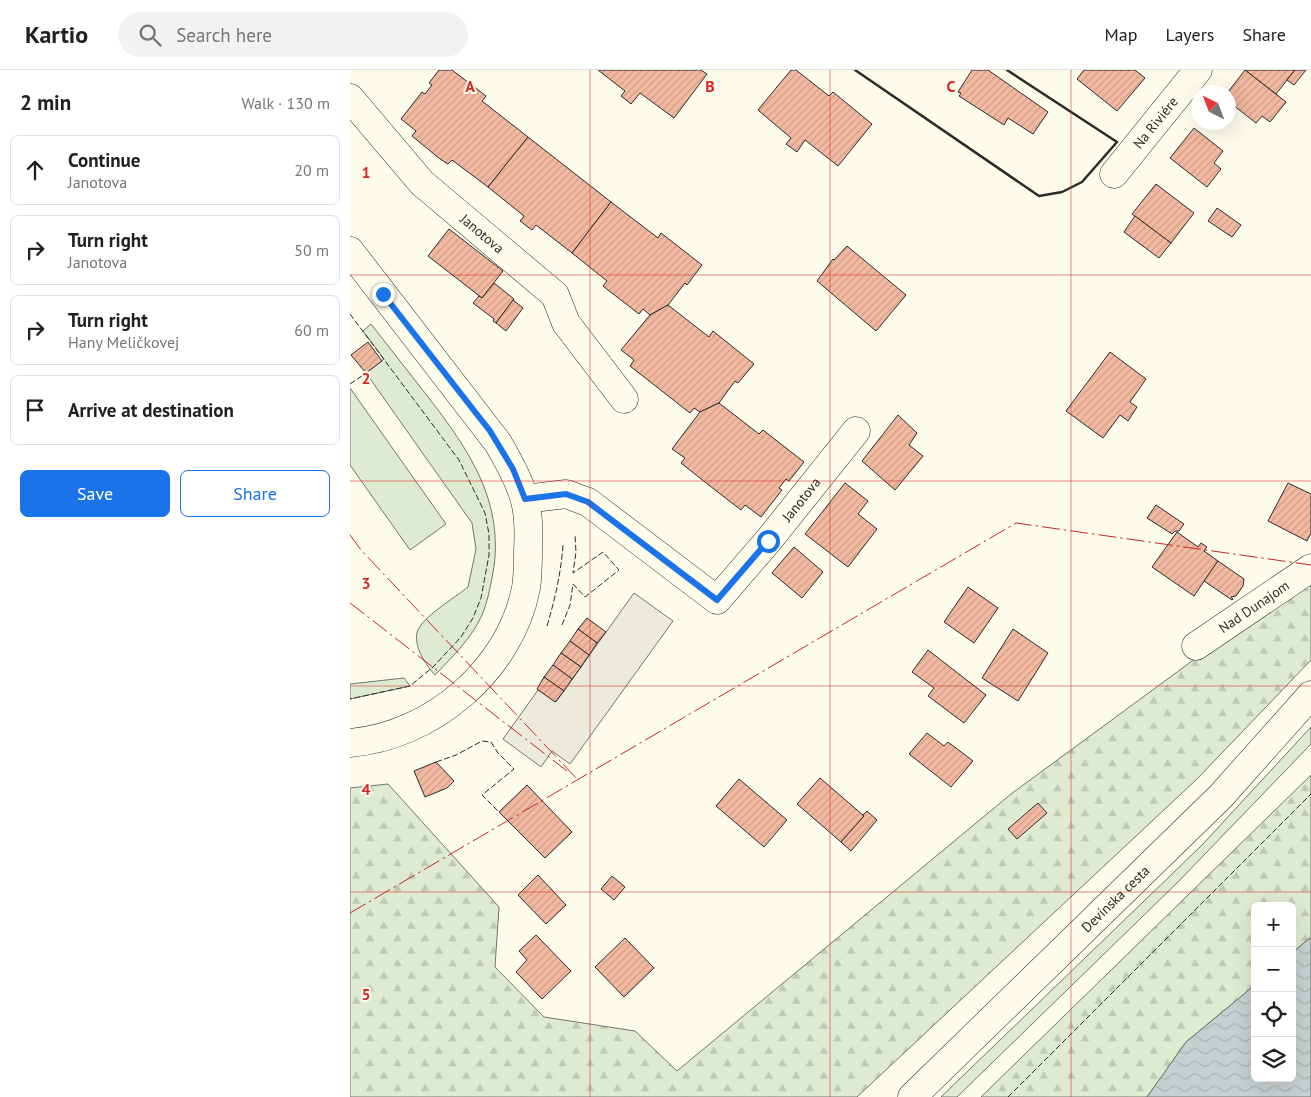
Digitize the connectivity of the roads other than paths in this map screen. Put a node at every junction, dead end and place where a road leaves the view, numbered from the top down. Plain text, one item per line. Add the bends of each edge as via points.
1 (1198, 70) edge
2 (350, 98) edge
3 (1114, 174) dead end
4 (350, 251) edge
5 (624, 399) dead end
6 (856, 431) dead end
7 (525, 499) junction
8 (1311, 568) edge
9 (1196, 646) dead end
10 (1311, 694) edge
11 (350, 743) edge
12 (912, 1097) edge

1 - 3 street, Na Riviére
2 - 5 street, Janotova via 422,183 554,295 566,323
4 - 7 street via 490,431 513,469
6 - 7 street, Janotova via 717,600 588,502 566,494
7 - 11 street via 529,531 526,588 506,643 480,676 440,712 406,729
8 - 9 street, Nad Dunajom
10 - 12 street, Devínska cesta via 1221,796

